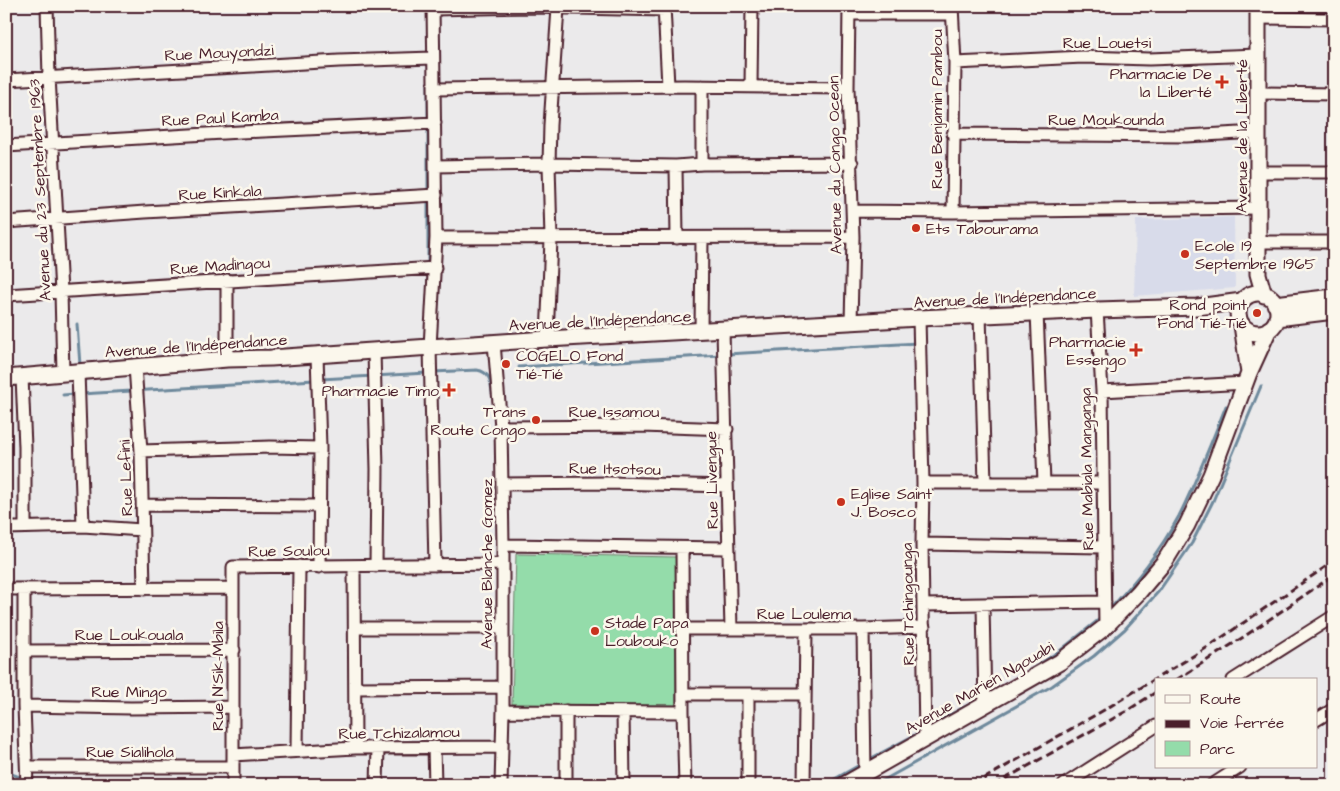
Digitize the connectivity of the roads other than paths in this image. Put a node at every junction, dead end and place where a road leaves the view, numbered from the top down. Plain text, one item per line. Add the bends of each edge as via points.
1 (47, 6) edge
2 (752, 6) edge
3 (433, 7) edge
4 (532, 7) edge
5 (558, 8) junction
6 (664, 8) edge
7 (849, 10) edge
8 (952, 10) edge
9 (1258, 12) edge
10 (1334, 19) edge
11 (1258, 55) junction
12 (433, 58) junction
13 (955, 62) junction
14 (49, 77) junction
15 (6, 80) edge
16 (668, 86) junction
17 (702, 86) junction
18 (751, 86) junction
19 (552, 88) junction
20 (848, 88) junction
21 (434, 89) junction
22 (1257, 93) junction
23 (1334, 94) edge
24 (435, 124) junction
25 (1258, 132) junction
26 (953, 134) junction
27 (54, 143) junction
28 (6, 146) edge
29 (852, 163) junction
30 (549, 164) junction
31 (702, 164) junction
32 (436, 166) junction
33 (676, 166) junction
34 (1258, 172) junction
35 (1334, 172) edge
36 (436, 196) junction
37 (1258, 208) junction
38 (853, 211) junction
39 (953, 212) junction
40 (58, 218) junction
41 (6, 222) edge
42 (853, 237) junction
43 (436, 238) junction
44 (551, 238) junction
45 (677, 238) junction
46 (702, 238) junction
47 (1258, 242) junction
48 (1334, 242) edge
49 (435, 268) junction
50 (228, 280) junction
51 (61, 292) junction
52 (6, 295) edge
53 (1334, 298) edge
54 (1197, 307) junction
55 (1263, 307) junction
56 (1097, 310) junction
57 (1334, 311) edge
58 (1037, 312) junction
59 (980, 315) junction
60 (919, 318) junction
61 (1240, 322) junction
62 (851, 323) junction
63 (723, 330) junction
64 (700, 331) junction
65 (547, 339) junction
66 (494, 343) junction
67 (430, 347) junction
68 (374, 351) junction
69 (317, 355) junction
70 (227, 359) junction
71 (135, 366) junction
72 (70, 372) junction
73 (22, 377) junction
74 (6, 378) edge
75 (1248, 378) junction
76 (1102, 391) junction
77 (501, 427) junction
78 (727, 429) junction
79 (320, 448) junction
80 (141, 451) junction
81 (985, 482) junction
82 (923, 483) junction
83 (1044, 483) junction
84 (1102, 483) junction
85 (502, 484) junction
86 (727, 486) junction
87 (142, 506) junction
88 (318, 506) junction
89 (83, 526) junction
90 (25, 527) junction
91 (6, 528) edge
92 (142, 530) junction
93 (922, 544) junction
94 (503, 546) junction
95 (1103, 547) junction
96 (682, 548) junction
97 (728, 548) junction
98 (503, 564) junction
99 (435, 565) junction
100 (299, 566) junction
101 (354, 566) junction
102 (376, 566) junction
103 (233, 567) junction
104 (319, 567) junction
105 (6, 589) edge
106 (24, 589) junction
107 (144, 589) junction
108 (1105, 602) junction
109 (983, 604) junction
110 (924, 605) junction
111 (1334, 616) edge
112 (924, 627) junction
113 (1105, 627) junction
114 (356, 628) junction
115 (502, 628) junction
116 (683, 629) junction
117 (730, 629) junction
118 (863, 629) junction
119 (806, 630) junction
120 (24, 650) junction
121 (234, 650) junction
122 (1236, 678) edge
123 (503, 686) junction
124 (355, 688) junction
125 (683, 694) junction
126 (805, 694) junction
127 (748, 695) junction
128 (985, 704) junction
129 (24, 706) junction
130 (233, 707) junction
131 (1334, 709) edge
132 (503, 711) junction
133 (566, 711) junction
134 (624, 712) junction
135 (683, 712) junction
136 (1318, 719) edge
137 (1155, 727) edge
138 (925, 739) junction
139 (434, 747) junction
140 (502, 747) junction
141 (355, 748) junction
142 (378, 748) junction
143 (297, 751) junction
144 (233, 755) junction
145 (27, 767) junction
146 (233, 767) junction
147 (1238, 768) edge
148 (865, 774) junction
149 (27, 785) edge
150 (233, 785) edge
151 (377, 785) edge
152 (434, 785) edge
153 (500, 785) edge
154 (566, 785) edge
155 (624, 785) edge
156 (685, 785) edge
157 (748, 785) edge
158 (804, 785) edge
159 (844, 785) edge
160 (1064, 785) edge
161 (1212, 785) edge

1 - 14 street, Avenue du 23 Septembre 1963
2 - 18 street
3 - 4 street
3 - 12 street
4 - 5 street
5 - 6 street
5 - 19 street
6 - 16 street
7 - 8 street
7 - 20 street, Avenue du Congo Ocean
8 - 13 street, Rue Benjamin Pambou
9 - 10 street
9 - 11 street, Avenue de la Liberté
11 - 13 street, Rue Louetsi
11 - 22 street, Avenue de la Liberté
12 - 14 street, Rue Mouyondzi
12 - 21 street
13 - 26 street, Rue Benjamin Pambou
14 - 15 street, Rue Mouyondzi
14 - 27 street, Avenue du 23 Septembre 1963
16 - 17 street
16 - 19 street
17 - 18 street
17 - 31 street
18 - 20 street
19 - 21 street
19 - 30 street
20 - 29 street, Avenue du Congo Ocean
21 - 24 street
22 - 23 street
22 - 25 street, Avenue de la Liberté
24 - 27 street, Rue Paul Kamba
24 - 32 street
25 - 26 street, Rue Moukounda via 1186,136
25 - 34 street, Avenue de la Liberté
26 - 39 street, Rue Benjamin Pambou
27 - 28 street, Rue Paul Kamba
27 - 40 street, Avenue du 23 Septembre 1963
29 - 31 street
29 - 38 street, Avenue du Congo Ocean
30 - 32 street
30 - 33 street
30 - 44 street
31 - 33 street
32 - 36 street
33 - 45 street
34 - 35 street
34 - 37 street, Avenue de la Liberté
36 - 40 street, Rue Kinkala
36 - 43 street
37 - 39 street
37 - 47 street, Avenue de la Liberté
38 - 39 street
38 - 42 street, Avenue du Congo Ocean
40 - 41 street, Rue Kinkala
40 - 51 street, Avenue du 23 Septembre 1963
42 - 46 street
42 - 62 street, Avenue du Congo Ocean
43 - 44 street
43 - 49 street
44 - 45 street
44 - 65 street
45 - 46 street
46 - 64 street
47 - 48 street
47 - 55 street, Avenue de la Liberté
49 - 50 street, Rue Madingou
49 - 67 street
50 - 51 street, Rue Madingou
50 - 70 street
51 - 52 street, Rue Madingou
51 - 72 street, Avenue du 23 Septembre 1963
53 - 55 street, Avenue de l'Indépendance
54 - 55 street, Avenue de l'Indépendance
54 - 56 street, Avenue de l'Indépendance
54 - 61 street, Avenue de l'Indépendance
55 - 57 street, Avenue de l'Indépendance
55 - 61 street, Avenue Marien Ngouabi via 1238,314
55 - 61 street, Avenue de l'Indépendance via 1257,333 1246,329
55 - 75 street, Avenue Marien Ngouabi
56 - 58 street, Avenue de l'Indépendance
56 - 76 street, Rue Mabiala Manganga
58 - 59 street, Avenue de l'Indépendance
58 - 83 street
59 - 60 street, Avenue de l'Indépendance
59 - 81 street
60 - 62 street, Avenue de l'Indépendance
60 - 82 street, Rue Tchingounga
61 - 75 street, Avenue Marien Ngouabi
62 - 63 street, Avenue de l'Indépendance
63 - 64 street, Avenue de l'Indépendance
63 - 78 street, Rue Livengue
64 - 65 street, Avenue de l'Indépendance
65 - 66 street, Avenue de l'Indépendance
66 - 67 street, Avenue de l'Indépendance
66 - 77 street, Avenue Blanche Gomez
67 - 68 street, Avenue de l'Indépendance
67 - 99 street
68 - 69 street, Avenue de l'Indépendance
68 - 102 street
69 - 70 street, Avenue de l'Indépendance
69 - 79 street
70 - 71 street, Avenue de l'Indépendance
71 - 72 street, Avenue de l'Indépendance
71 - 80 street, Rue Lefini
72 - 73 street, Avenue de l'Indépendance
72 - 89 street, Avenue du 23 Septembre 1963
73 - 74 street, Avenue de l'Indépendance
73 - 90 street
75 - 76 street
75 - 113 street, Avenue Marien Ngouabi via 1211,475 1187,525 1165,561
76 - 84 street, Rue Mabiala Manganga
77 - 78 street, Rue Issamou
77 - 85 street, Avenue Blanche Gomez
78 - 86 street, Rue Livengue
79 - 80 street
79 - 88 street
80 - 87 street, Rue Lefini
81 - 82 street
81 - 83 street
82 - 93 street, Rue Tchingounga
83 - 84 street
84 - 95 street, Rue Mabiala Manganga
85 - 86 street, Rue Itsotsou
85 - 94 street, Avenue Blanche Gomez
86 - 97 street, Rue Livengue
87 - 88 street
87 - 92 street, Rue Lefini
88 - 104 street
89 - 90 street
89 - 92 street
90 - 91 street
92 - 107 street, Rue Lefini
93 - 95 street
93 - 110 street, Rue Tchingounga
94 - 96 street
94 - 98 street, Avenue Blanche Gomez
95 - 108 street, Rue Mabiala Manganga
96 - 97 street
96 - 116 street
97 - 117 street, Rue Livengue
98 - 99 street, Rue Soulou
98 - 115 street, Avenue Blanche Gomez
99 - 102 street, Rue Soulou
100 - 103 street, Rue Soulou
100 - 104 street, Rue Soulou
100 - 143 street
101 - 102 street, Rue Soulou
101 - 104 street, Rue Soulou
101 - 114 street
103 - 107 street, Rue Soulou via 233,588
103 - 121 street, Rue N'Sik-Mbila
105 - 106 street, Rue Soulou
106 - 107 street, Rue Soulou
106 - 120 street
108 - 109 street
108 - 113 street, Rue Mabiala Manganga
109 - 110 street
109 - 128 street
110 - 112 street, Rue Tchingounga
111 - 122 street
112 - 118 street, Rue Loulema
112 - 138 street, Rue Tchingounga
113 - 128 street, Avenue Marien Ngouabi via 1054,666
114 - 115 street
114 - 124 street
115 - 123 street, Avenue Blanche Gomez
116 - 117 street, Rue Loulema
116 - 125 street
117 - 119 street, Rue Loulema
118 - 119 street, Rue Loulema
118 - 148 street
119 - 126 street
120 - 121 street, Rue Loukouala
120 - 129 street
121 - 130 street, Rue N'Sik-Mbila
123 - 124 street
123 - 132 street, Avenue Blanche Gomez
124 - 141 street
125 - 127 street
125 - 135 street
126 - 127 street
126 - 158 street
127 - 157 street
128 - 138 street, Avenue Marien Ngouabi
129 - 130 street, Rue Mingo
129 - 145 street
130 - 144 street, Rue N'Sik-Mbila
131 - 136 street
132 - 133 street
132 - 140 street, Avenue Blanche Gomez
133 - 134 street
133 - 154 street
134 - 135 street
134 - 155 street
135 - 156 street
137 - 160 street
138 - 148 street, Avenue Marien Ngouabi
139 - 140 street, Rue Tchizalamou
139 - 142 street, Rue Tchizalamou
139 - 152 street
140 - 153 street, Avenue Blanche Gomez
141 - 142 street, Rue Tchizalamou
141 - 143 street, Rue Tchizalamou
142 - 151 street
143 - 144 street, Rue Tchizalamou
144 - 146 street, Rue N'Sik-Mbila
145 - 146 street, Rue Sialihola
145 - 149 street
146 - 150 street, Rue N'Sik-Mbila
147 - 161 street
148 - 159 street, Avenue Marien Ngouabi

